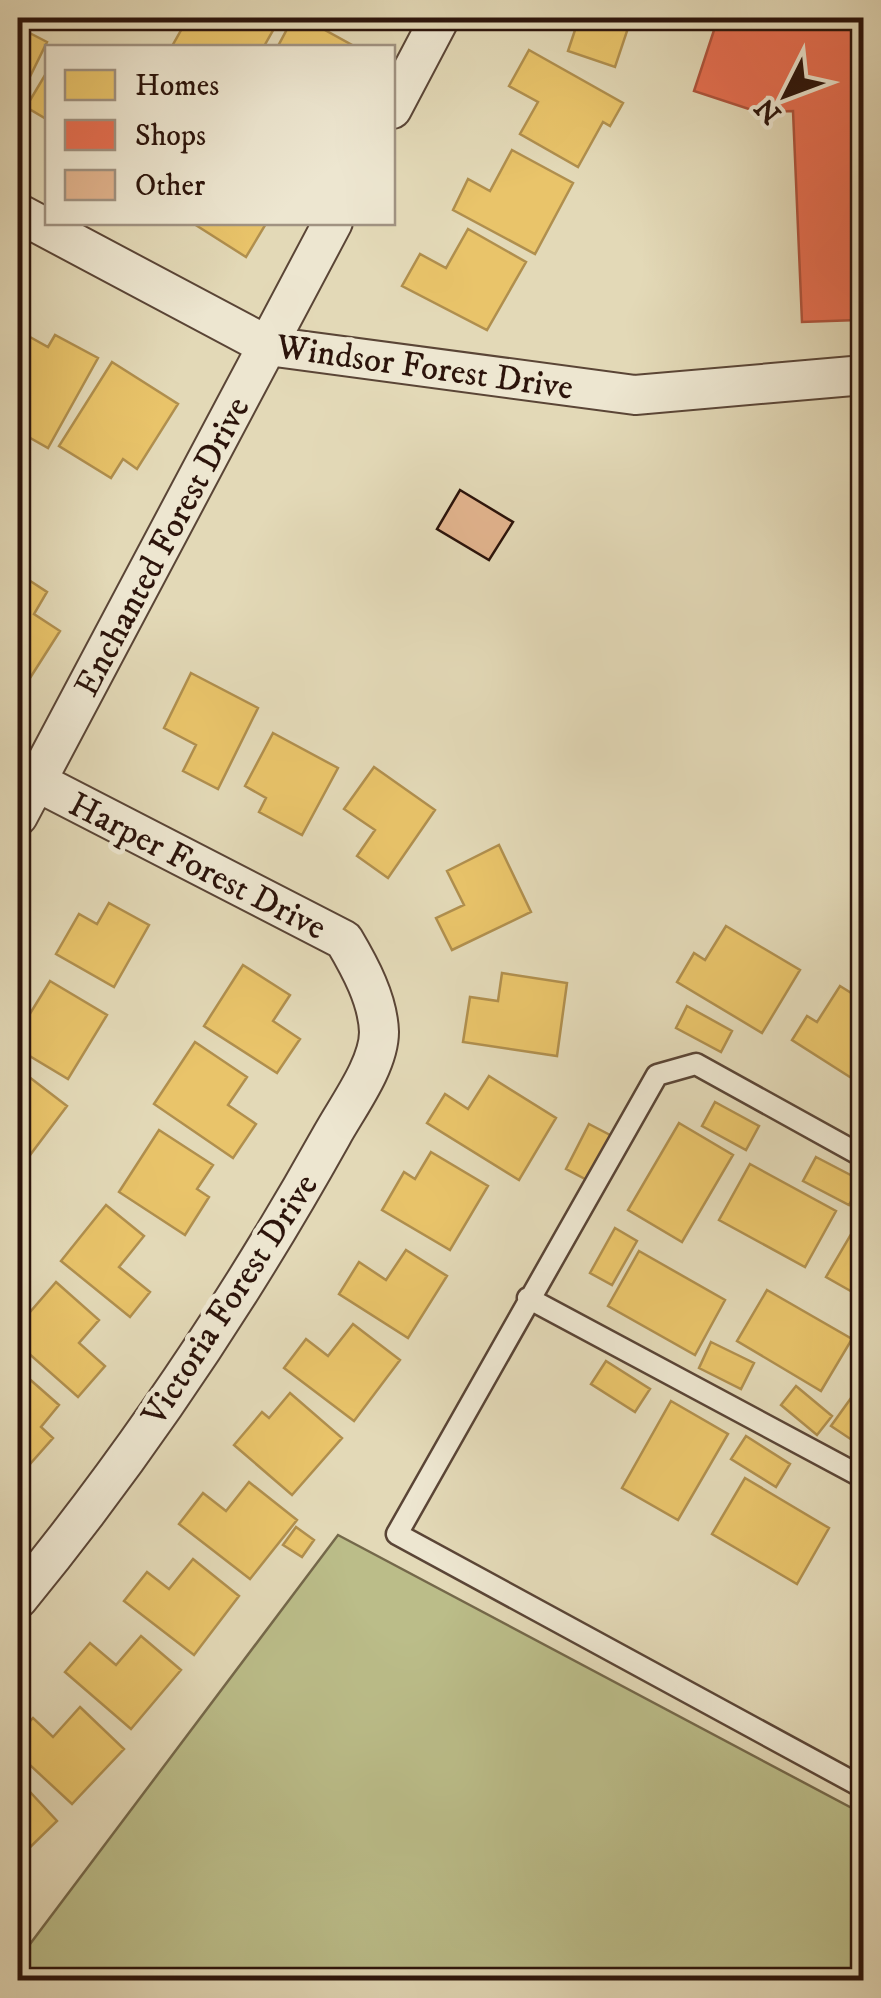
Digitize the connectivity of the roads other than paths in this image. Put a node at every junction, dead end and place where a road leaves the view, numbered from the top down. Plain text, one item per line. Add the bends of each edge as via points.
1 (440, 18) edge
2 (395, 103) edge
3 (18, 213) edge
4 (331, 225) edge
5 (268, 346) junction
6 (864, 375) edge
7 (26, 776) edge
8 (18, 816) edge
9 (364, 974) joint
10 (864, 1156) edge
11 (528, 1298) junction
12 (864, 1478) edge
13 (18, 1600) edge
14 (864, 1788) edge

1 - 2 street
3 - 5 street, Windsor Forest Drive
4 - 5 street, Enchanted Forest Drive
5 - 6 street, Windsor Forest Drive via 635,395
5 - 7 street, Enchanted Forest Drive
7 - 8 street, Enchanted Forest Drive
7 - 9 street, Harper Forest Drive via 344,940
9 - 13 street, Victoria Forest Drive via 379,1033 364,1076 307,1180 176,1388
10 - 11 lane via 696,1064 657,1075
11 - 12 lane
11 - 14 lane via 397,1534

